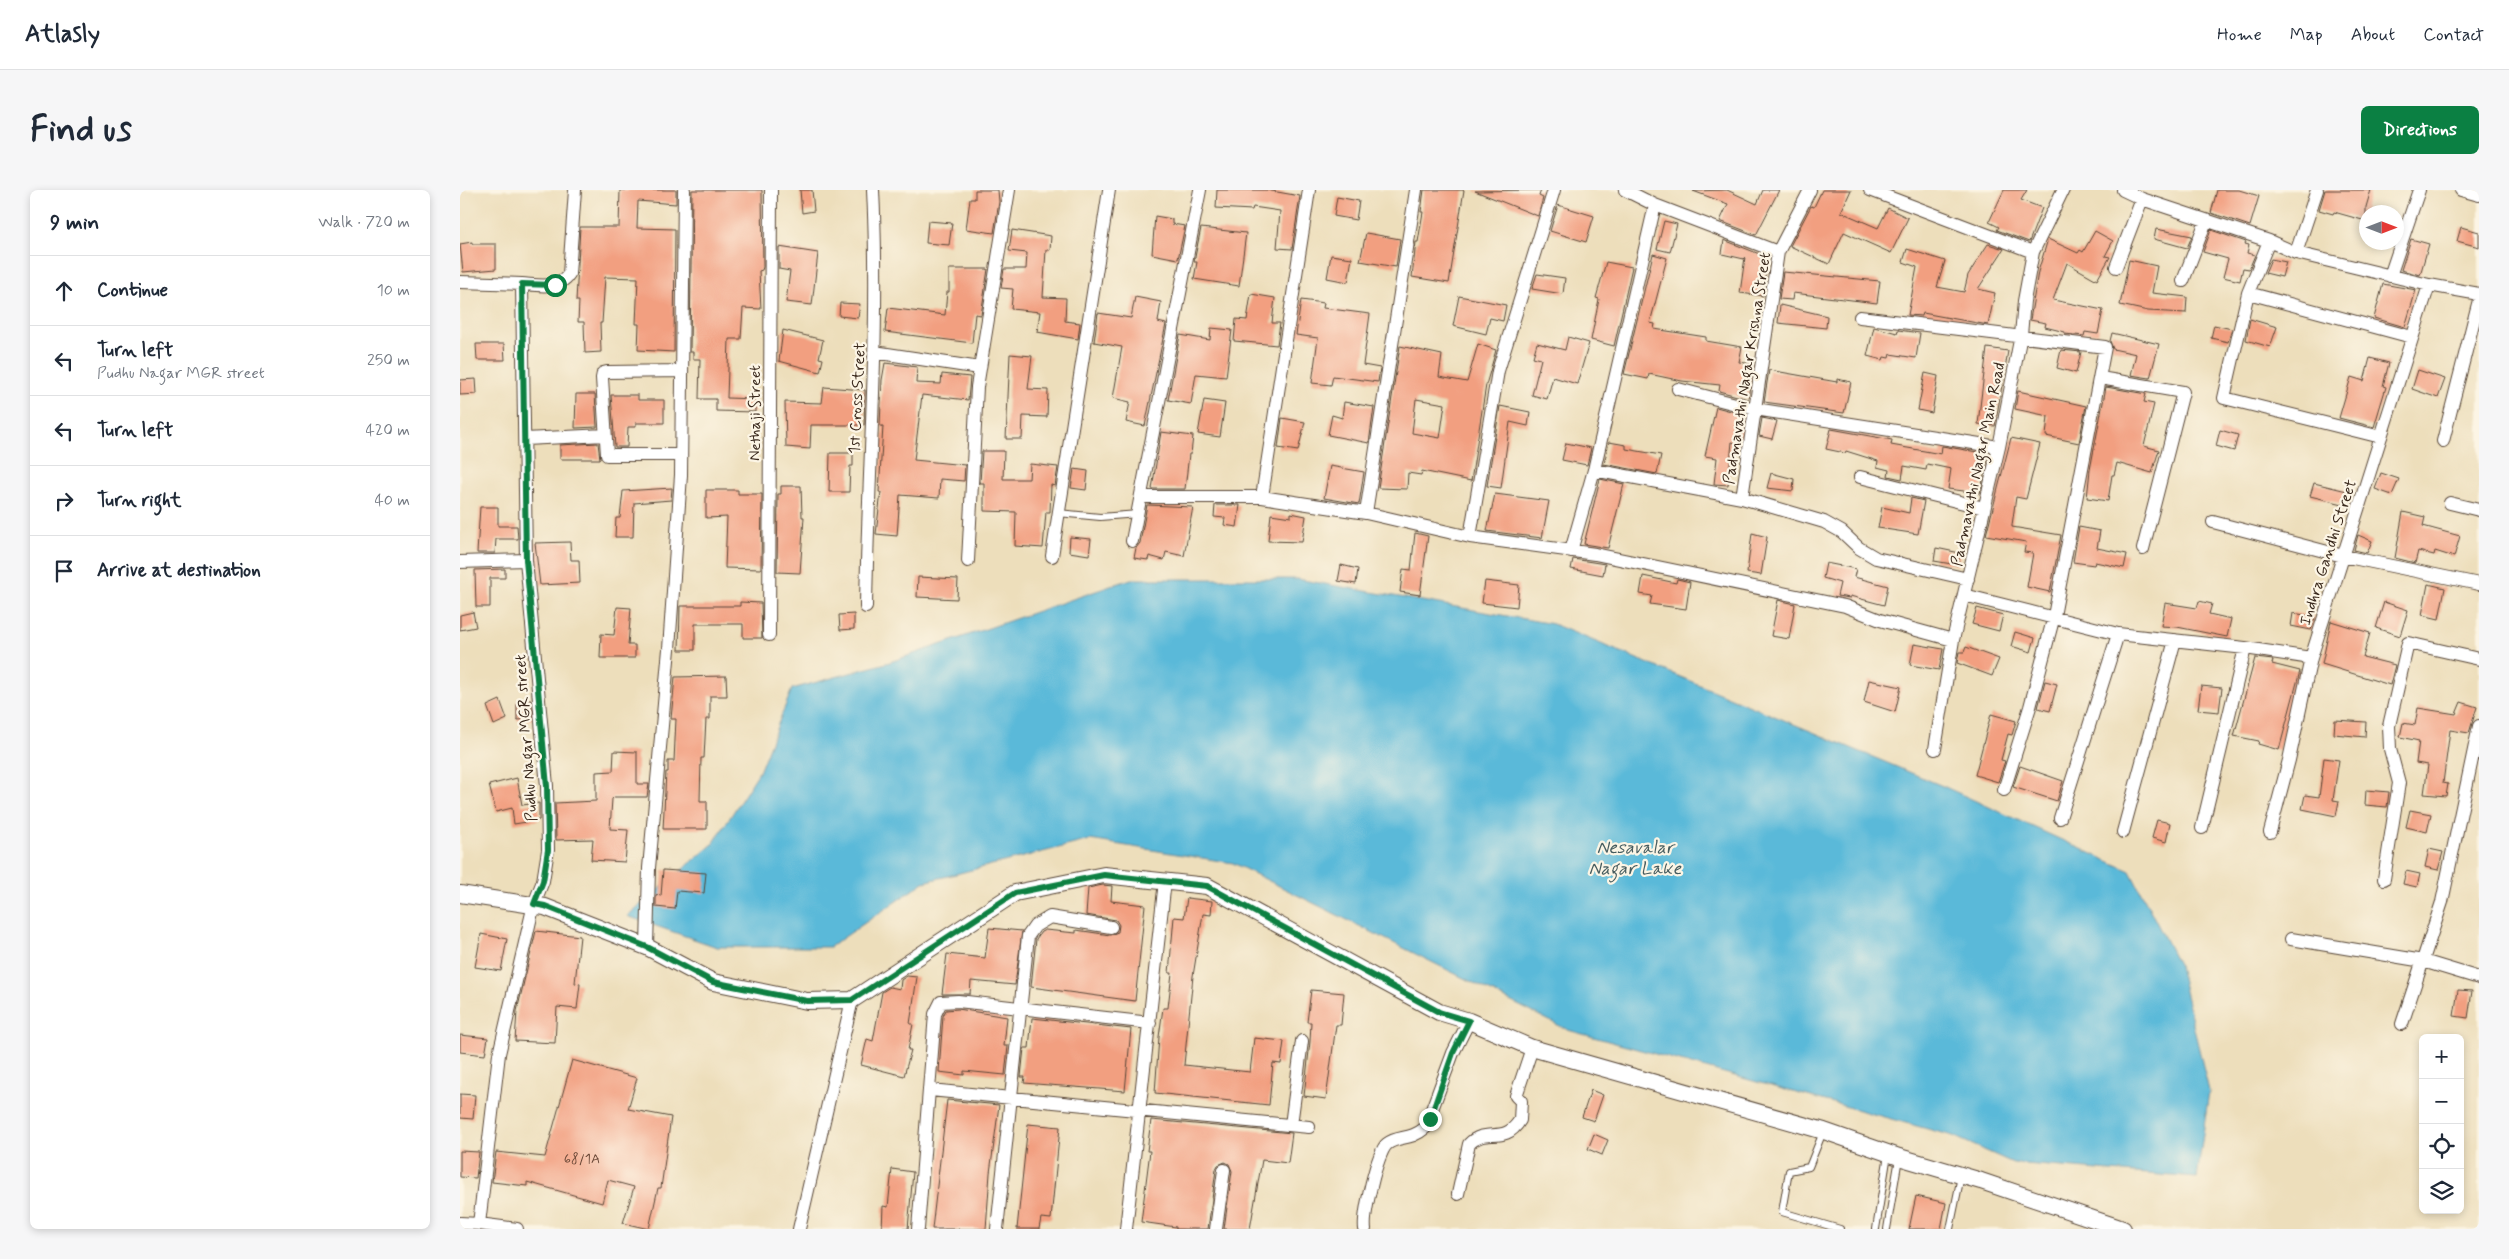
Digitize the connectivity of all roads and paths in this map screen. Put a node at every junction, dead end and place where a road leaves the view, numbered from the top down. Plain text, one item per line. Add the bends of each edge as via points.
1 (574, 190) edge
2 (684, 190) edge
3 (771, 190) edge
4 (873, 190) edge
5 (1009, 190) edge
6 (1109, 190) edge
7 (1200, 190) edge
8 (1308, 190) edge
9 (1416, 190) edge
10 (1554, 190) edge
11 (1624, 190) edge
12 (1810, 190) edge
13 (1870, 190) edge
14 (2063, 190) edge
15 (2123, 190) edge
16 (2317, 190) edge
17 (2419, 190) edge
18 (2461, 190) edge
19 (2479, 195) edge
20 (2142, 200) junction
21 (1655, 205) junction
22 (2206, 221) junction
23 (2269, 241) junction
24 (1778, 252) junction
25 (2033, 252) junction
26 (2296, 253) junction
27 (2116, 267) dead end
28 (2390, 276) junction
29 (2183, 281) dead end
30 (460, 282) edge
31 (522, 284) junction
32 (2429, 285) junction
33 (2248, 293) junction
34 (2479, 294) edge
35 (2479, 300) edge
36 (1860, 318) dead end
37 (2021, 335) junction
38 (2412, 338) junction
39 (874, 352) junction
40 (980, 368) junction
41 (682, 371) junction
42 (2100, 378) junction
43 (1678, 389) dead end
44 (1755, 409) junction
45 (605, 435) junction
46 (2381, 436) junction
47 (525, 439) junction
48 (2443, 441) dead end
49 (1999, 447) junction
50 (680, 455) junction
51 (1594, 470) junction
52 (1860, 477) dead end
53 (1142, 496) junction
54 (1262, 497) junction
55 (1742, 498) junction
56 (2450, 504) dead end
57 (1984, 508) junction
58 (2479, 510) edge
59 (1058, 513) junction
60 (1366, 513) junction
61 (1138, 514) junction
62 (2213, 522) dead end
63 (1470, 537) junction
64 (1132, 541) dead end
65 (2143, 549) dead end
66 (1571, 551) junction
67 (1052, 556) dead end
68 (2343, 556) junction
69 (526, 560) junction
70 (968, 561) dead end
71 (460, 562) edge
72 (1968, 579) junction
73 (2479, 584) edge
74 (1964, 594) junction
75 (866, 607) dead end
76 (2054, 616) junction
77 (2118, 634) junction
78 (769, 635) dead end
79 (1953, 640) junction
80 (2175, 640) junction
81 (2245, 648) junction
82 (2311, 658) junction
83 (2479, 659) edge
84 (2479, 726) edge
85 (1935, 749) dead end
86 (2004, 790) dead end
87 (2060, 818) dead end
88 (2202, 828) dead end
89 (2123, 832) dead end
90 (2270, 832) dead end
91 (2384, 879) dead end
92 (1165, 882) junction
93 (460, 894) edge
94 (534, 904) junction
95 (1111, 926) dead end
96 (2291, 939) dead end
97 (647, 947) junction
98 (2423, 961) junction
99 (2479, 978) edge
100 (852, 1000) junction
101 (1021, 1008) junction
102 (1469, 1021) junction
103 (1150, 1024) junction
104 (2402, 1024) dead end
105 (1302, 1041) dead end
106 (1532, 1048) junction
107 (930, 1090) junction
108 (1011, 1099) junction
109 (1141, 1111) junction
110 (1291, 1125) junction
111 (1309, 1127) dead end
112 (1824, 1131) junction
113 (1894, 1155) junction
114 (1224, 1170) dead end
115 (1961, 1176) junction
116 (1458, 1194) dead end
117 (460, 1223) edge
118 (480, 1224) junction
119 (515, 1229) edge
120 (799, 1229) edge
121 (918, 1229) edge
122 (997, 1229) edge
123 (1126, 1229) edge
124 (1216, 1229) edge
125 (1365, 1229) edge
126 (1840, 1229) edge
127 (1876, 1229) edge
128 (1887, 1229) edge
129 (1950, 1229) edge
130 (2123, 1229) edge

1 - 31 street via 569,274 563,282 555,285
2 - 41 street
3 - 78 street, Nethaji Street
4 - 39 street, 1st Cross Street
5 - 40 street
6 - 59 street
7 - 53 street
8 - 54 street
9 - 60 street
10 - 63 street via 1498,371
11 - 21 street
12 - 24 street, Padmavathi Nagar Krishna Street
13 - 25 street
14 - 25 street, Padmavathi Nagar Main Road
15 - 20 street
16 - 26 street
17 - 28 street
18 - 19 street
20 - 22 street
20 - 27 street
21 - 24 street
21 - 51 street
22 - 23 street
22 - 29 street
23 - 26 street
23 - 33 street
24 - 44 street, Padmavathi Nagar Krishna Street
25 - 37 street, Padmavathi Nagar Main Road
26 - 28 street
28 - 32 street
30 - 31 street
31 - 47 street, Pudhu Nagar MGR street
32 - 34 street
32 - 38 street, Indhra Gandhi Street
33 - 38 street
33 - 46 street via 2224,398
35 - 48 street
36 - 37 street
37 - 42 street via 2105,346
37 - 49 street, Padmavathi Nagar Main Road
38 - 46 street, Indhra Gandhi Street
39 - 40 street
39 - 75 street, 1st Cross Street
40 - 70 street
41 - 45 street via 603,373
41 - 50 street
42 - 65 street via 2183,392
42 - 76 street
43 - 44 street
44 - 49 street
44 - 55 street, Padmavathi Nagar Krishna Street
45 - 47 street
45 - 50 street via 608,456
46 - 68 street, Indhra Gandhi Street
47 - 69 street, Pudhu Nagar MGR street
49 - 57 street, Padmavathi Nagar Main Road
50 - 97 street via 669,649 647,893
51 - 55 street
51 - 66 street
52 - 57 street
53 - 54 street
53 - 61 street
54 - 60 street
55 - 72 street via 1824,522 1876,558
56 - 58 street
57 - 72 street, Padmavathi Nagar Main Road
59 - 61 lane via 1100,517
59 - 67 street
60 - 63 street
61 - 64 street
62 - 68 street
63 - 66 street
66 - 79 street via 1845,606 1880,620
68 - 73 street
68 - 82 street, Indhra Gandhi Street
69 - 71 street
69 - 94 street, Pudhu Nagar MGR street via 547,786 548,850 543,881
72 - 74 street, Padmavathi Nagar Main Road
74 - 76 street
74 - 79 street, Padmavathi Nagar Main Road
76 - 77 street
76 - 86 street
77 - 80 street
77 - 87 street
79 - 85 street, Padmavathi Nagar Main Road
80 - 81 street
80 - 89 street
81 - 82 street
81 - 88 street
82 - 90 street, Indhra Gandhi Street
83 - 91 street via 2408,643 2389,726 2390,749 2399,783
84 - 98 street via 2442,902
92 - 100 street via 1104,875 1015,893
92 - 102 street via 1207,886 1439,1012
92 - 103 street
93 - 94 street
94 - 97 street
94 - 118 street, Pudhu Nagar MGR street via 499,1054
95 - 101 street via 1050,917 1035,926 1028,936
96 - 98 street
97 - 100 street via 713,982 807,1001
98 - 99 street
98 - 104 street
100 - 120 street
101 - 103 street
101 - 107 street via 941,1002 935,1014
101 - 108 street
102 - 106 street
102 - 125 street via 1453,1053 1425,1128 1416,1136 1385,1145 1364,1221
103 - 109 street
105 - 110 street
106 - 112 street
106 - 116 street via 1516,1096 1521,1101 1520,1120 1502,1135 1484,1135 1468,1144
107 - 108 street
107 - 121 street
108 - 109 street
108 - 122 street
109 - 110 street
109 - 123 street
110 - 111 street
112 - 113 street
112 - 126 lane via 1810,1166 1788,1171 1782,1212
113 - 115 street
113 - 127 lane
113 - 128 lane
114 - 124 street
115 - 129 lane
115 - 130 street
117 - 118 street
118 - 119 street

